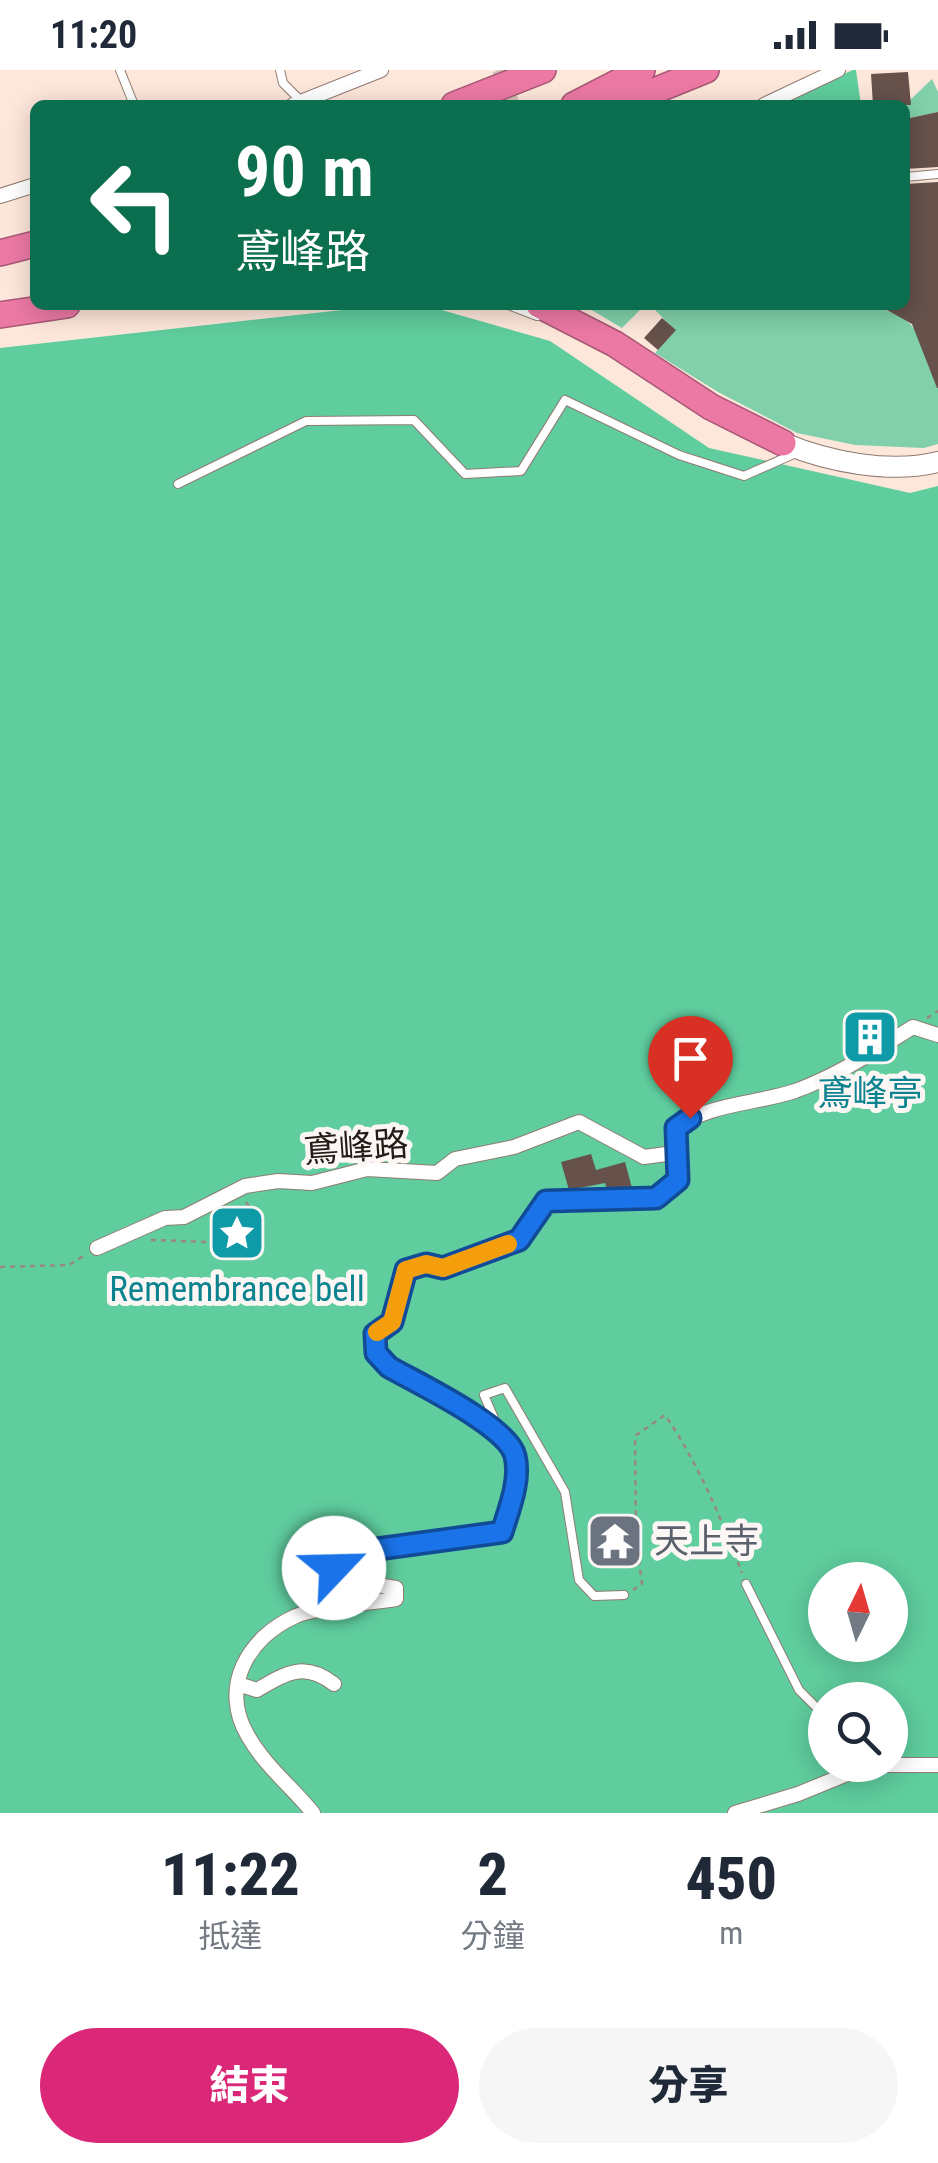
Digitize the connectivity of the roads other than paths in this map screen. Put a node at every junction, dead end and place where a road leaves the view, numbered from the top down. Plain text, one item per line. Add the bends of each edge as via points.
1 (120, 70) edge
2 (280, 70) edge
3 (378, 70) edge
4 (642, 70) edge
5 (706, 70) edge
6 (838, 70) edge
7 (534, 73) edge
8 (132, 100) edge
9 (295, 100) edge
10 (304, 100) edge
11 (466, 100) edge
12 (584, 100) edge
13 (632, 100) edge
14 (775, 100) edge
15 (938, 174) edge
16 (910, 177) edge
17 (30, 187) edge
18 (0, 196) edge
19 (30, 245) edge
20 (0, 253) edge
21 (30, 293) edge
22 (0, 300) edge
23 (34, 310) edge
24 (525, 310) edge
25 (549, 310) edge
26 (571, 310) edge
27 (0, 315) edge
28 (588, 318) dead end
29 (603, 325) dead end
30 (707, 391) dead end
31 (723, 401) dead end
32 (794, 447) junction
33 (938, 462) edge
34 (178, 484) dead end
35 (938, 1035) edge
36 (674, 1153) junction
37 (97, 1248) road end
38 (502, 1436) junction
39 (746, 1584) road end
40 (624, 1595) road end
41 (238, 1684) junction
42 (334, 1684) dead end
43 (808, 1699) edge
44 (908, 1765) edge
45 (938, 1765) edge
46 (827, 1782) edge
47 (314, 1813) edge
48 (735, 1813) edge

1 - 8 lane
2 - 9 lane
3 - 10 street
4 - 12 highway
5 - 13 highway
6 - 14 street
7 - 11 highway
15 - 16 lane
17 - 18 street
19 - 20 highway
21 - 22 highway
23 - 27 highway
24 - 32 lane via 615,354 718,423 777,447
25 - 32 highway via 711,407
26 - 28 lane
29 - 30 lane
31 - 32 lane
32 - 33 street via 859,463
32 - 34 lane via 744,476 679,455 565,400 521,470 465,474 414,420 306,421
35 - 36 street via 914,1027 834,1076 690,1118 676,1128
36 - 37 street, 鳶峰路 via 644,1157 580,1122 455,1159 437,1173 366,1169 312,1183 245,1186 184,1218 165,1218
36 - 38 street via 678,1180 656,1198 546,1201 519,1240 443,1268 406,1270 392,1322 375,1334 376,1353
38 - 40 lane via 484,1394 505,1388 565,1492 580,1580 594,1596
38 - 41 street via 515,1454 515,1486 502,1532 348,1553 336,1561 337,1573 396,1588 396,1599 297,1615 252,1646
39 - 43 lane
41 - 42 street via 257,1690 298,1670
41 - 47 street via 245,1732
44 - 45 street
46 - 48 street

